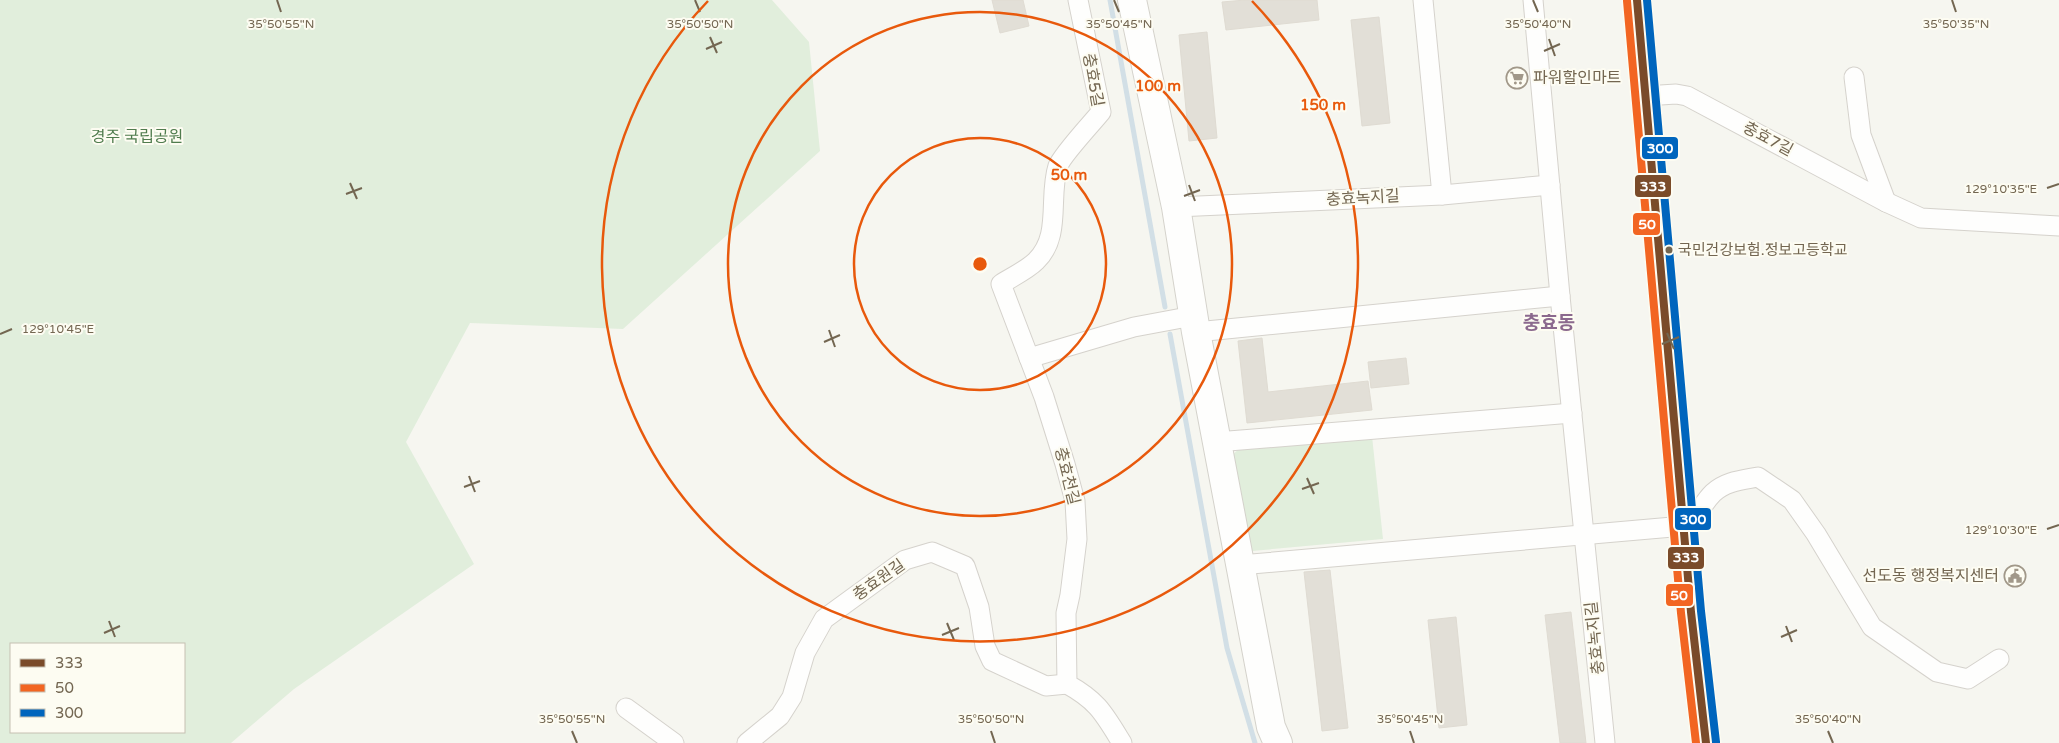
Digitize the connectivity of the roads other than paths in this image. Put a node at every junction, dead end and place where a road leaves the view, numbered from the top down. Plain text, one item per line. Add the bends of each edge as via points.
1 (1078, 0) edge
2 (1132, 0) edge
3 (1423, 0) edge
4 (1533, 0) edge
5 (1637, 0) edge
6 (1854, 77) dead end
7 (1645, 96) junction
8 (1550, 185) junction
9 (1442, 194) junction
10 (1886, 202) junction
11 (1176, 207) junction
12 (2059, 226) edge
13 (1560, 296) junction
14 (1195, 324) junction
15 (1030, 358) junction
16 (1572, 412) junction
17 (1216, 442) junction
18 (1684, 526) junction
19 (1584, 534) junction
20 (1240, 565) junction
21 (1999, 659) dead end
22 (1067, 684) junction
23 (626, 708) dead end
24 (674, 743) edge
25 (746, 743) edge
26 (1122, 743) edge
27 (1278, 743) edge
28 (1605, 743) edge
29 (1706, 743) edge

1 - 15 street, 충효5길 via 1101,112 1059,164 1050,239 1044,250 1036,261 1001,284
2 - 11 street
3 - 9 street
4 - 8 street, 충효녹지길
5 - 7 street
6 - 10 street via 1861,135
7 - 10 street, 충효7길 via 1687,96
7 - 18 street
8 - 9 street, 충효녹지길
8 - 13 street, 충효녹지길
9 - 11 street, 충효녹지길
10 - 12 street, 충효7길 via 1921,218
11 - 14 street
13 - 14 street
13 - 16 street, 충효녹지길
14 - 15 street via 1134,327
14 - 17 street
15 - 22 street, 충효천길 via 1075,501 1077,539 1066,613
16 - 17 street
16 - 19 street, 충효녹지길
17 - 20 street
18 - 19 street
18 - 21 street via 1696,518 1713,493 1732,482 1758,477 1792,500 1872,627 1937,672 1968,679
18 - 29 street
19 - 20 street
19 - 28 street, 충효녹지길
20 - 27 street via 1271,727
22 - 25 street, 충효원길 via 1046,686 992,661 985,646 979,607 965,566 932,552 905,560 824,619 805,653 792,697 780,716
22 - 26 street via 1102,711
23 - 24 street

